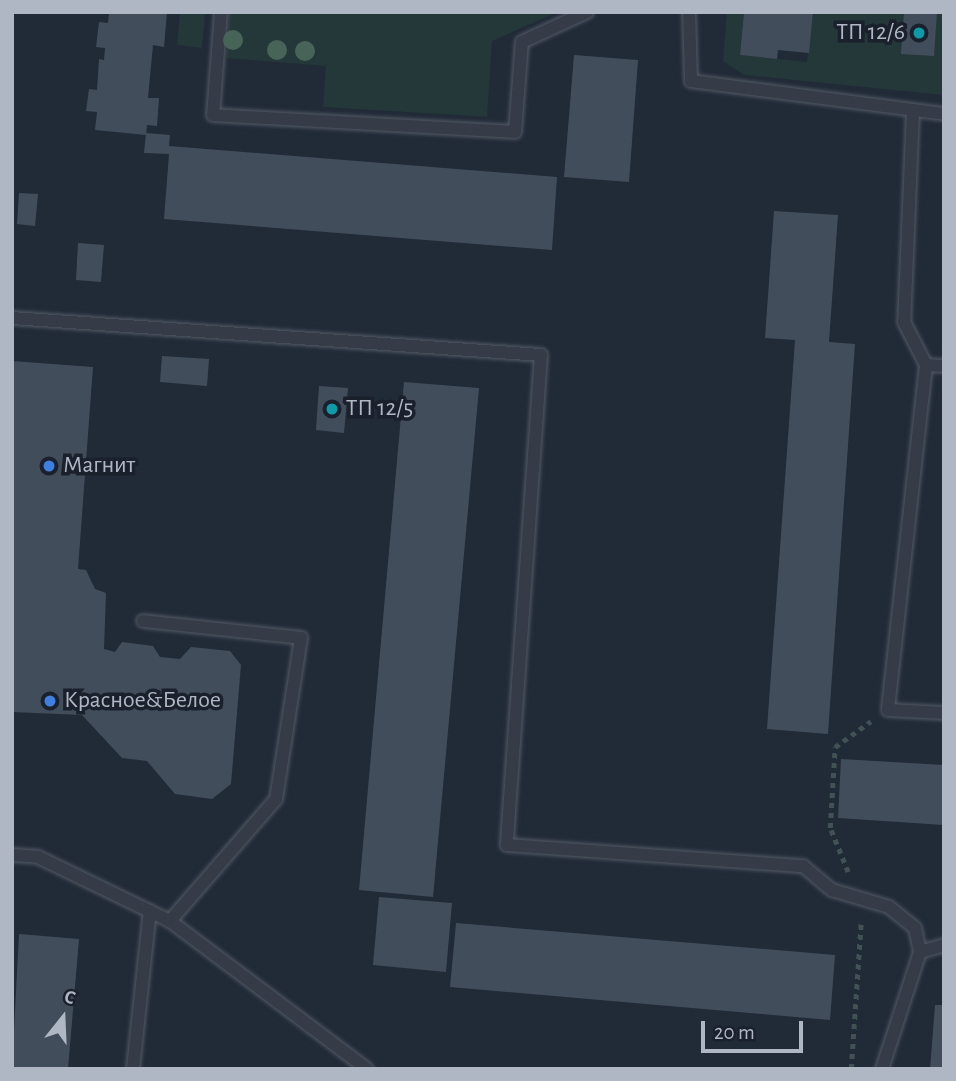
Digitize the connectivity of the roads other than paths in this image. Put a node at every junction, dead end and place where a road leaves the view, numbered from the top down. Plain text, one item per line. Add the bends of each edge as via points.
1 (220, 12) edge
2 (587, 12) edge
3 (689, 12) edge
4 (913, 111) junction
5 (944, 114) edge
6 (12, 318) edge
7 (926, 365) junction
8 (944, 366) edge
9 (143, 621) dead end
10 (944, 713) edge
11 (12, 855) edge
12 (150, 911) junction
13 (170, 921) junction
14 (944, 945) edge
15 (920, 953) junction
16 (133, 1069) edge
17 (367, 1069) edge
18 (882, 1069) edge

1 - 2 lane via 213,115 515,132 522,42
3 - 4 lane via 691,81
4 - 5 lane
4 - 7 lane via 904,323
6 - 15 lane via 541,355 507,845 803,866 832,890 889,907 915,928
7 - 8 lane
7 - 10 lane via 888,710
9 - 13 lane via 301,638 275,799
11 - 12 lane via 38,857
12 - 13 lane
12 - 16 lane
13 - 17 lane
14 - 15 lane
15 - 18 lane

